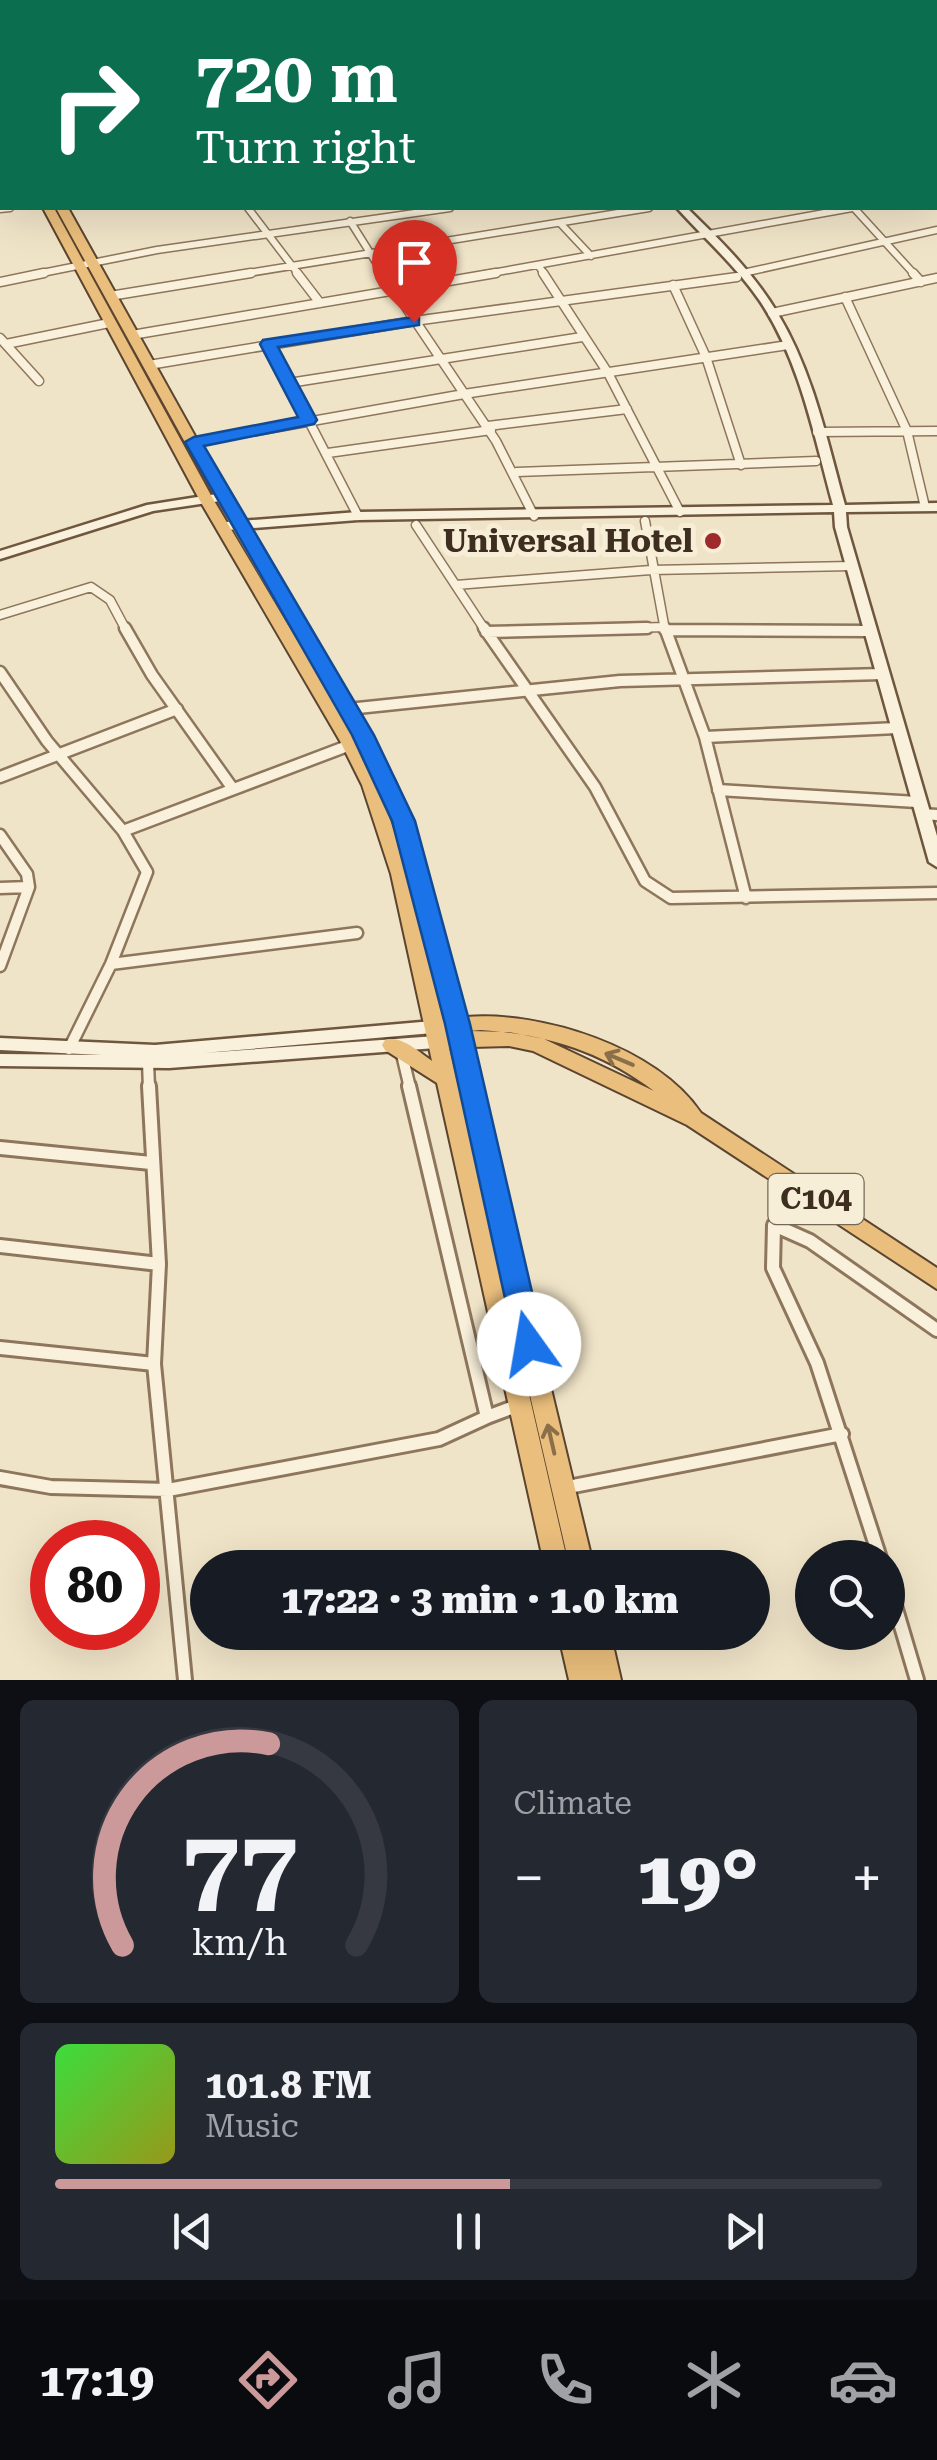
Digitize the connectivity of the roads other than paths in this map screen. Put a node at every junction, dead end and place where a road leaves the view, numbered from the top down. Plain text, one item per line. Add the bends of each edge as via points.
1 (49, 210) edge
2 (63, 210) edge
3 (249, 210) edge
4 (637, 210) edge
5 (674, 210) edge
6 (684, 210) edge
7 (840, 210) edge
8 (852, 210) edge
9 (398, 211) edge
10 (350, 221) junction
11 (560, 223) junction
12 (937, 230) edge
13 (266, 234) junction
14 (706, 236) junction
15 (888, 242) junction
16 (372, 255) junction
17 (591, 256) junction
18 (538, 265) junction
19 (86, 267) junction
20 (293, 268) junction
21 (740, 275) junction
22 (935, 281) edge
23 (0, 282) edge
24 (920, 282) junction
25 (673, 285) junction
26 (394, 290) junction
27 (110, 296) junction
28 (845, 298) junction
29 (558, 300) junction
30 (320, 302) junction
31 (772, 312) junction
32 (414, 322) junction
33 (110, 324) junction
34 (132, 335) junction
35 (582, 337) junction
36 (3, 341) edge
37 (268, 344) junction
38 (784, 345) junction
39 (706, 357) junction
40 (440, 358) junction
41 (149, 365) junction
42 (608, 372) junction
43 (39, 380) dead end
44 (289, 383) junction
45 (464, 394) junction
46 (627, 409) junction
47 (308, 420) junction
48 (490, 428) junction
49 (907, 431) junction
50 (937, 431) edge
51 (817, 432) junction
52 (194, 442) junction
53 (328, 453) junction
54 (816, 461) junction
55 (742, 465) junction
56 (658, 469) junction
57 (516, 472) junction
58 (214, 498) junction
59 (933, 509) edge
60 (680, 512) junction
61 (837, 515) junction
62 (358, 516) junction
63 (534, 516) junction
64 (644, 521) junction
65 (416, 525) junction
66 (233, 529) junction
67 (0, 555) edge
68 (852, 566) junction
69 (651, 570) junction
70 (456, 585) junction
71 (0, 616) edge
72 (665, 628) junction
73 (870, 631) junction
74 (486, 632) junction
75 (0, 672) edge
76 (882, 674) junction
77 (685, 679) junction
78 (524, 690) junction
79 (348, 709) junction
80 (177, 710) junction
81 (897, 728) junction
82 (706, 737) junction
83 (350, 745) junction
84 (59, 755) junction
85 (0, 777) edge
86 (233, 789) junction
87 (718, 790) junction
88 (925, 810) edge
89 (123, 831) junction
90 (0, 835) edge
91 (937, 862) edge
92 (29, 887) junction
93 (0, 888) edge
94 (937, 893) edge
95 (746, 898) junction
96 (357, 933) dead end
97 (111, 964) junction
98 (0, 966) edge
99 (459, 1031) junction
100 (434, 1035) junction
101 (396, 1047) junction
102 (69, 1049) junction
103 (0, 1057) edge
104 (148, 1062) junction
105 (446, 1080) junction
106 (0, 1148) edge
107 (150, 1162) junction
108 (0, 1246) edge
109 (158, 1264) junction
110 (937, 1280) edge
111 (937, 1330) edge
112 (0, 1348) edge
113 (154, 1364) junction
114 (522, 1404) junction
115 (486, 1416) junction
116 (842, 1434) junction
117 (0, 1478) edge
118 (563, 1488) junction
119 (168, 1490) junction
120 (874, 1540) edge
121 (553, 1550) edge
122 (578, 1550) edge
123 (905, 1638) edge
124 (575, 1650) edge
125 (601, 1650) edge
126 (185, 1680) edge
127 (582, 1680) edge
128 (608, 1680) edge
129 (918, 1680) edge

1 - 19 highway
2 - 19 highway
3 - 13 street
4 - 11 street
5 - 14 main road
6 - 14 main road
7 - 14 street
8 - 15 street
9 - 10 street
10 - 13 street
10 - 16 street
11 - 16 street
11 - 17 street
12 - 15 street
13 - 19 street
13 - 20 street
14 - 17 street
14 - 21 main road
15 - 21 street
15 - 24 street
16 - 20 street
16 - 26 street
17 - 18 street
18 - 26 street
18 - 29 street
19 - 23 street
19 - 27 highway
19 - 33 highway
20 - 27 street
20 - 30 street
21 - 25 street
21 - 31 main road
21 - 38 main road
22 - 24 street
24 - 28 street
25 - 29 street
25 - 39 street
26 - 30 street
26 - 32 street
27 - 34 highway
28 - 31 street
28 - 49 street
29 - 32 street
29 - 35 street
30 - 34 street
31 - 38 main road
32 - 37 street
32 - 40 street
33 - 36 street
33 - 58 highway
34 - 41 highway
35 - 40 street
35 - 42 street
36 - 43 street
37 - 41 street
37 - 44 street
38 - 39 street
38 - 51 main road
38 - 54 main road
39 - 42 street
39 - 55 street
40 - 44 street
40 - 45 street
41 - 52 highway
42 - 45 street
42 - 46 street
44 - 47 street
45 - 47 street
45 - 48 street
46 - 48 street
46 - 56 street
47 - 52 street
47 - 53 street
48 - 53 street
48 - 57 street
49 - 50 street
49 - 51 street
49 - 59 street
51 - 61 main road
52 - 58 highway
53 - 62 street
54 - 55 street
54 - 61 main road
55 - 56 street
56 - 57 street
56 - 60 street
57 - 63 street
58 - 66 highway
58 - 67 main road via 151,508
59 - 61 main road
60 - 61 main road
60 - 63 main road
61 - 64 main road
61 - 68 main road
62 - 63 main road
62 - 66 main road
64 - 65 main road
64 - 69 street
65 - 66 main road
65 - 70 street
66 - 79 highway
66 - 83 highway
68 - 69 street
68 - 73 main road
69 - 70 street
69 - 72 street
70 - 74 street
71 - 80 street via 91,587 101,590
72 - 73 street
72 - 74 street
72 - 77 street
73 - 76 main road
74 - 78 street
75 - 84 street
76 - 77 street
76 - 81 main road
77 - 78 street
77 - 82 street
78 - 79 street
78 - 95 street via 595,787 645,881 671,898
79 - 99 highway via 404,821
80 - 84 street
80 - 86 street
81 - 82 street
81 - 88 main road
82 - 87 street
83 - 86 street
83 - 100 highway via 400,874
84 - 85 street
84 - 89 street
86 - 89 street
87 - 88 street
87 - 95 street
88 - 91 main road
89 - 97 street via 147,872
90 - 92 street
92 - 93 street
92 - 98 street
94 - 95 street
96 - 97 street
97 - 102 street
99 - 100 highway, C104
99 - 110 highway, C104 via 537,1044 694,1119
118 -> 99 highway
100 - 101 main road
100 - 102 main road via 155,1051
100 - 105 highway
101 - 104 main road
101 - 105 highway
101 - 115 street
102 - 103 main road
103 - 104 main road
104 - 107 street
105 - 114 highway
106 - 107 street
107 - 109 street
108 - 109 street
109 - 113 street
111 - 116 street via 810,1241 774,1224 773,1268
112 - 113 street
113 - 119 street
114 - 115 street
114 - 121 highway
115 - 119 street via 439,1440
116 - 118 street
116 - 120 street
117 - 119 street via 51,1487
118 - 122 highway
119 - 126 street
123 - 129 street
124 - 127 highway
125 - 128 highway

